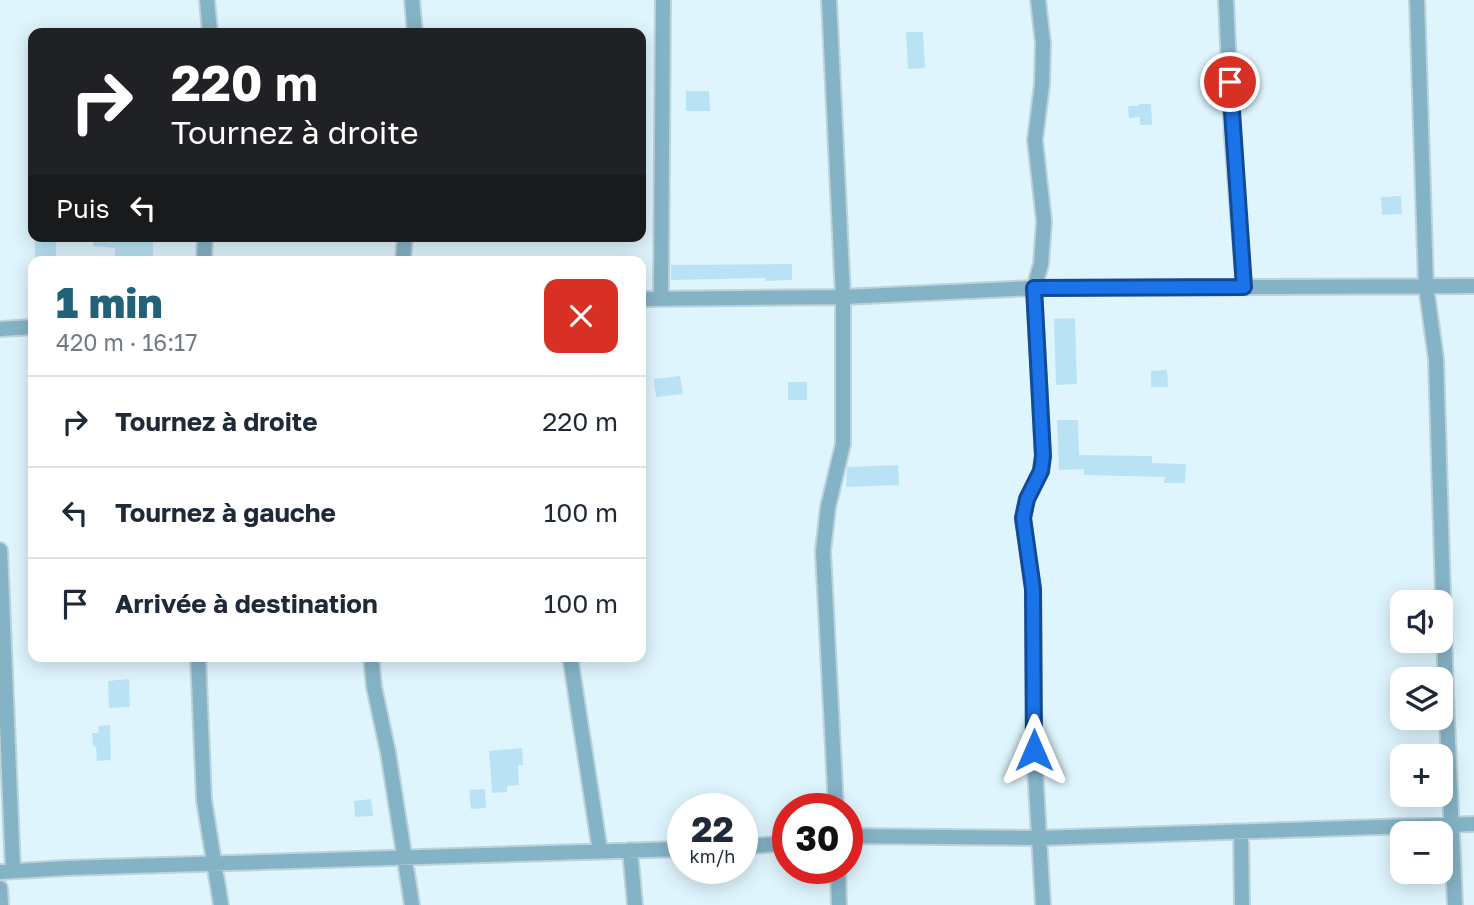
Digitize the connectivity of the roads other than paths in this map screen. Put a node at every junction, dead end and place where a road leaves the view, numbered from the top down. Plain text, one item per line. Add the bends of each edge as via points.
1 (207, 0) edge
2 (412, 0) edge
3 (663, 0) edge
4 (829, 0) edge
5 (1038, 0) edge
6 (1226, 0) edge
7 (1417, 0) edge
8 (210, 28) edge
9 (415, 28) edge
10 (1426, 286) junction
11 (1474, 286) edge
12 (1244, 287) junction
13 (1034, 288) junction
14 (843, 297) junction
15 (646, 299) edge
16 (662, 299) junction
17 (28, 327) edge
18 (0, 329) edge
19 (0, 550) edge
20 (198, 662) edge
21 (372, 662) edge
22 (571, 662) edge
23 (835, 793) edge
24 (1451, 821) edge
25 (1453, 824) edge
26 (1474, 824) edge
27 (1390, 826) edge
28 (1241, 832) junction
29 (863, 836) edge
30 (1040, 838) junction
31 (667, 849) edge
32 (630, 850) junction
33 (600, 852) junction
34 (406, 857) junction
35 (215, 863) junction
36 (1453, 864) edge
37 (6, 871) edge
38 (838, 884) edge
39 (0, 888) edge
40 (2, 905) edge
41 (221, 905) edge
42 (412, 905) edge
43 (635, 905) edge
44 (839, 905) edge
45 (1043, 905) edge
46 (1242, 905) edge
47 (1455, 905) edge

1 - 8 street
2 - 9 street
3 - 16 street
4 - 14 street
5 - 13 street via 1043,43 1035,140 1044,209 1041,264
6 - 12 street
7 - 10 street
10 - 11 street
10 - 12 street
10 - 24 street via 1436,359
12 - 13 street
13 - 14 street
13 - 30 street via 1043,456 1023,518 1033,589 1034,750
14 - 16 street
14 - 23 street via 843,444 823,551
15 - 16 street
17 - 18 street
19 - 37 street
20 - 35 street via 204,800
21 - 34 street
22 - 33 street
25 - 26 street
27 - 28 street
28 - 30 street
28 - 46 street
29 - 30 street
30 - 45 street
31 - 32 street
32 - 33 street
32 - 43 street
33 - 34 street
34 - 35 street
34 - 42 street
35 - 37 street
35 - 41 street
36 - 47 street
38 - 44 street
39 - 40 street

